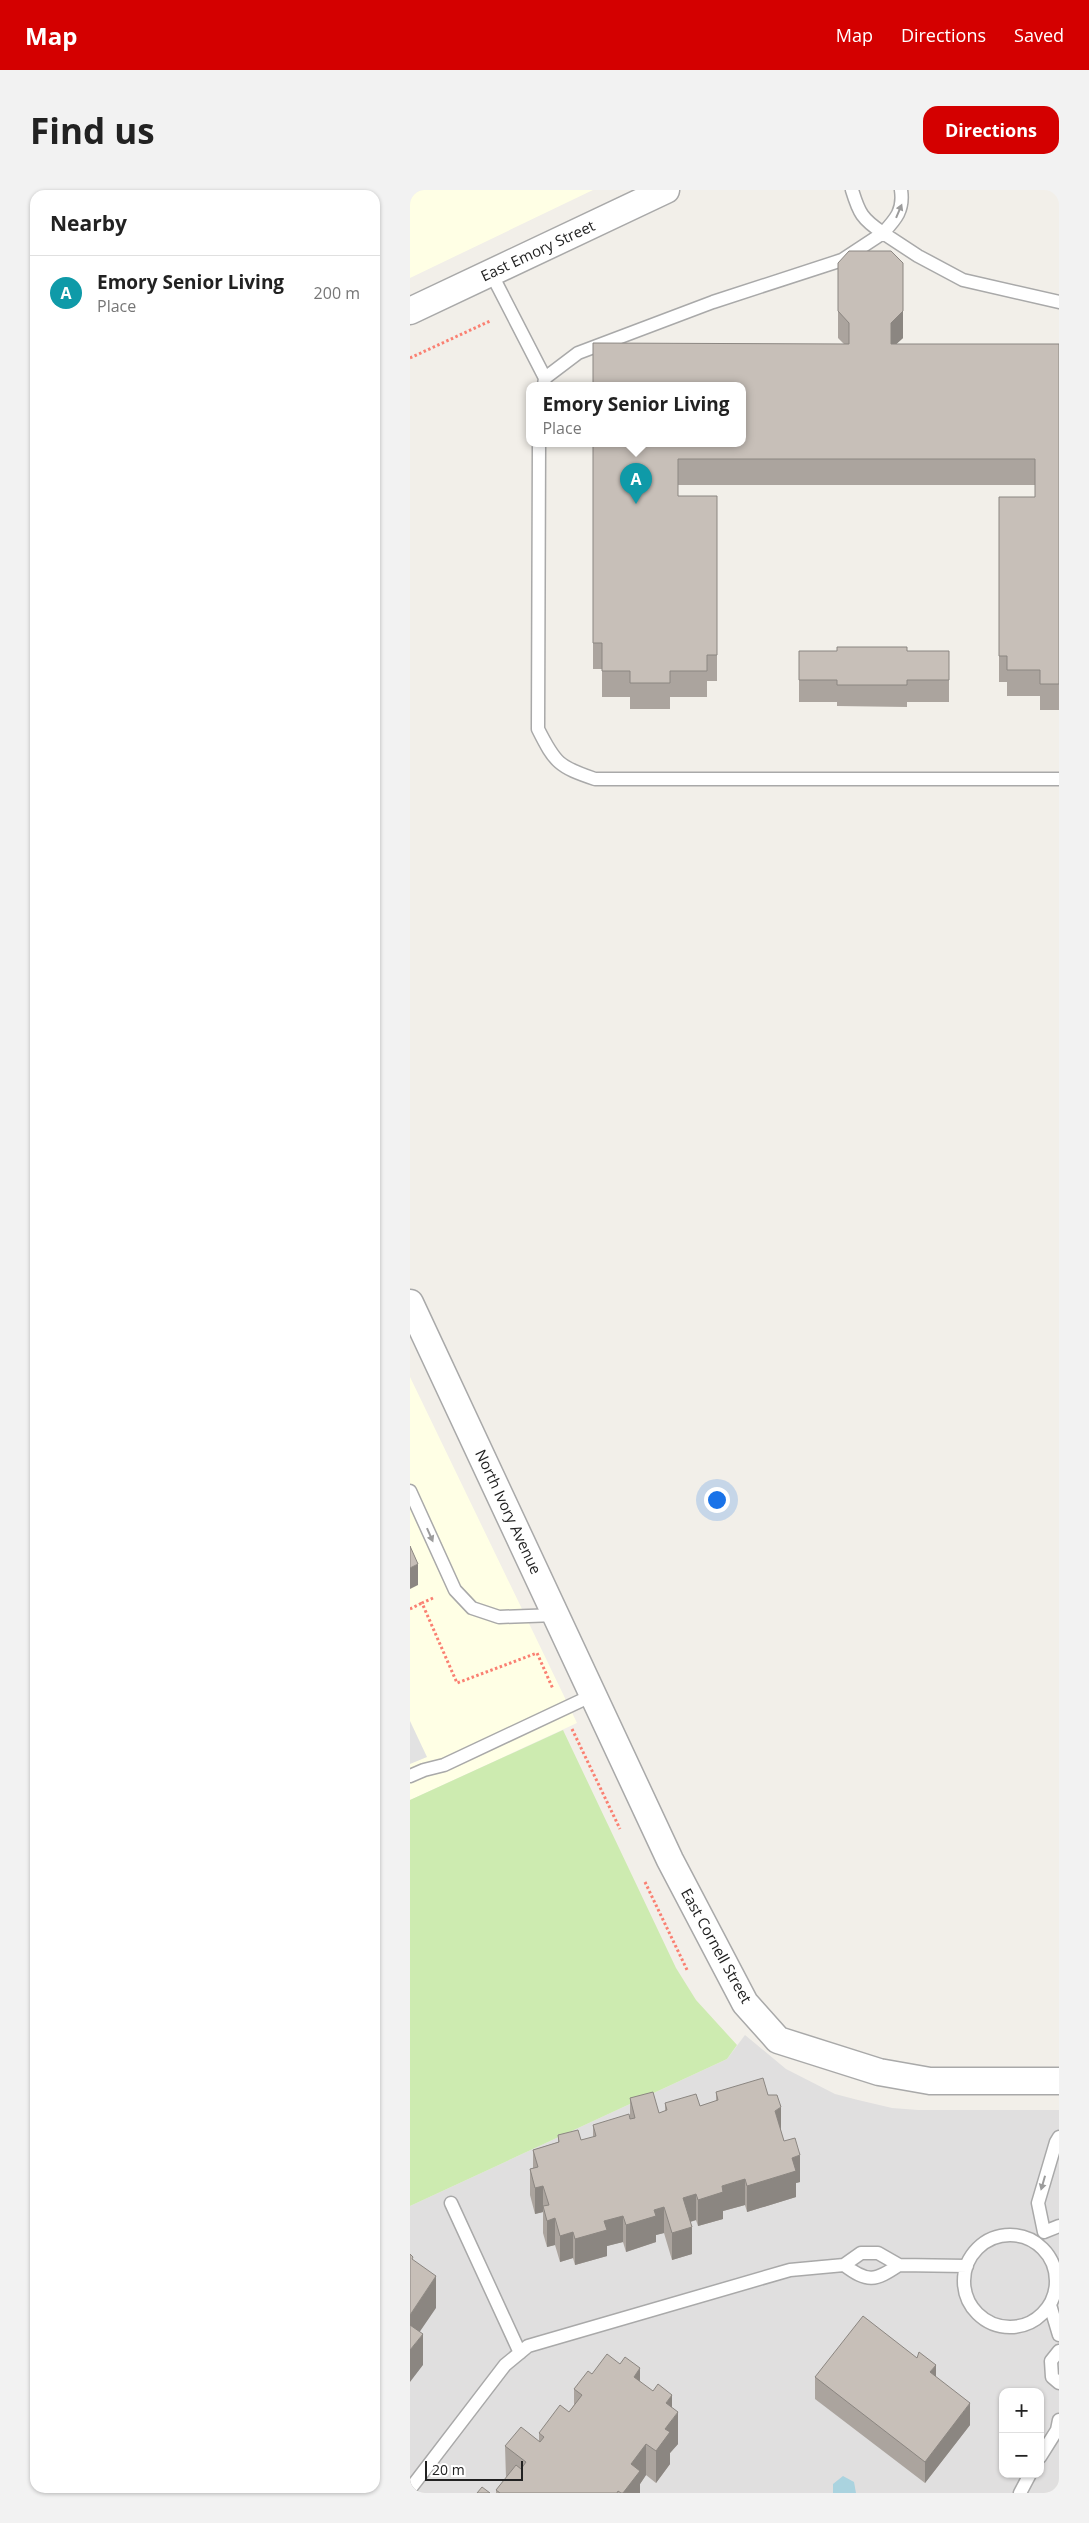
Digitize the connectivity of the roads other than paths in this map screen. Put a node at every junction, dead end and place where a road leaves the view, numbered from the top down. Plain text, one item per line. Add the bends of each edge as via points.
1 (666, 190) edge
2 (852, 190) edge
3 (901, 190) edge
4 (882, 233) junction
5 (491, 272) junction
6 (1059, 302) edge
7 (410, 311) edge
8 (545, 381) edge
9 (539, 447) edge
10 (1059, 779) edge
11 (410, 1302) edge
12 (410, 1491) edge
13 (556, 1615) junction
14 (593, 1695) junction
15 (605, 1721) joint
16 (410, 1776) edge
17 (1059, 2081) edge
18 (1059, 2137) edge
19 (451, 2203) dead end
20 (1059, 2226) edge
21 (1044, 2232) junction
22 (1035, 2242) junction
23 (844, 2265) junction
24 (899, 2265) junction
25 (967, 2266) junction
26 (1050, 2305) junction
27 (1059, 2335) edge
28 (1059, 2351) edge
29 (520, 2353) junction
30 (1059, 2383) edge
31 (1059, 2420) edge
32 (1044, 2451) edge
33 (1028, 2478) edge
34 (410, 2488) edge
35 (1020, 2493) edge

1 - 5 street, East Emory Street
2 - 4 lane via 858,211
4 -> 3 lane via 901,211
4 - 6 lane via 963,280
4 - 8 lane via 842,260 713,302 578,353
5 - 7 street, East Emory Street
5 - 8 lane
9 - 10 lane via 538,729 549,751 566,770 595,779
11 - 13 street, North Ivory Avenue
12 -> 13 lane via 455,1590 472,1608 499,1617
13 - 14 street, North Ivory Avenue
14 - 15 street, North Ivory Avenue
14 - 16 lane via 444,1765
15 - 17 street, East Cornell Street via 714,1948 745,2004 778,2040 879,2072 930,2081
18 -> 21 lane via 1038,2203
19 - 29 lane
20 - 21 lane
21 - 22 lane
22 - 25 lane via 1014,2235 991,2238 979,2247
22 - 26 lane via 1047,2252 1054,2265 1057,2281
23 - 24 lane via 861,2253 878,2253
23 - 24 lane via 860,2277 882,2277
23 - 29 lane via 790,2270 528,2346
24 - 25 lane
25 - 26 lane via 964,2288 969,2302 991,2323 1006,2327 1022,2326 1036,2320
26 - 27 lane
28 - 30 lane via 1051,2362 1052,2377
29 - 34 lane via 505,2365
31 - 32 lane
33 - 35 lane

